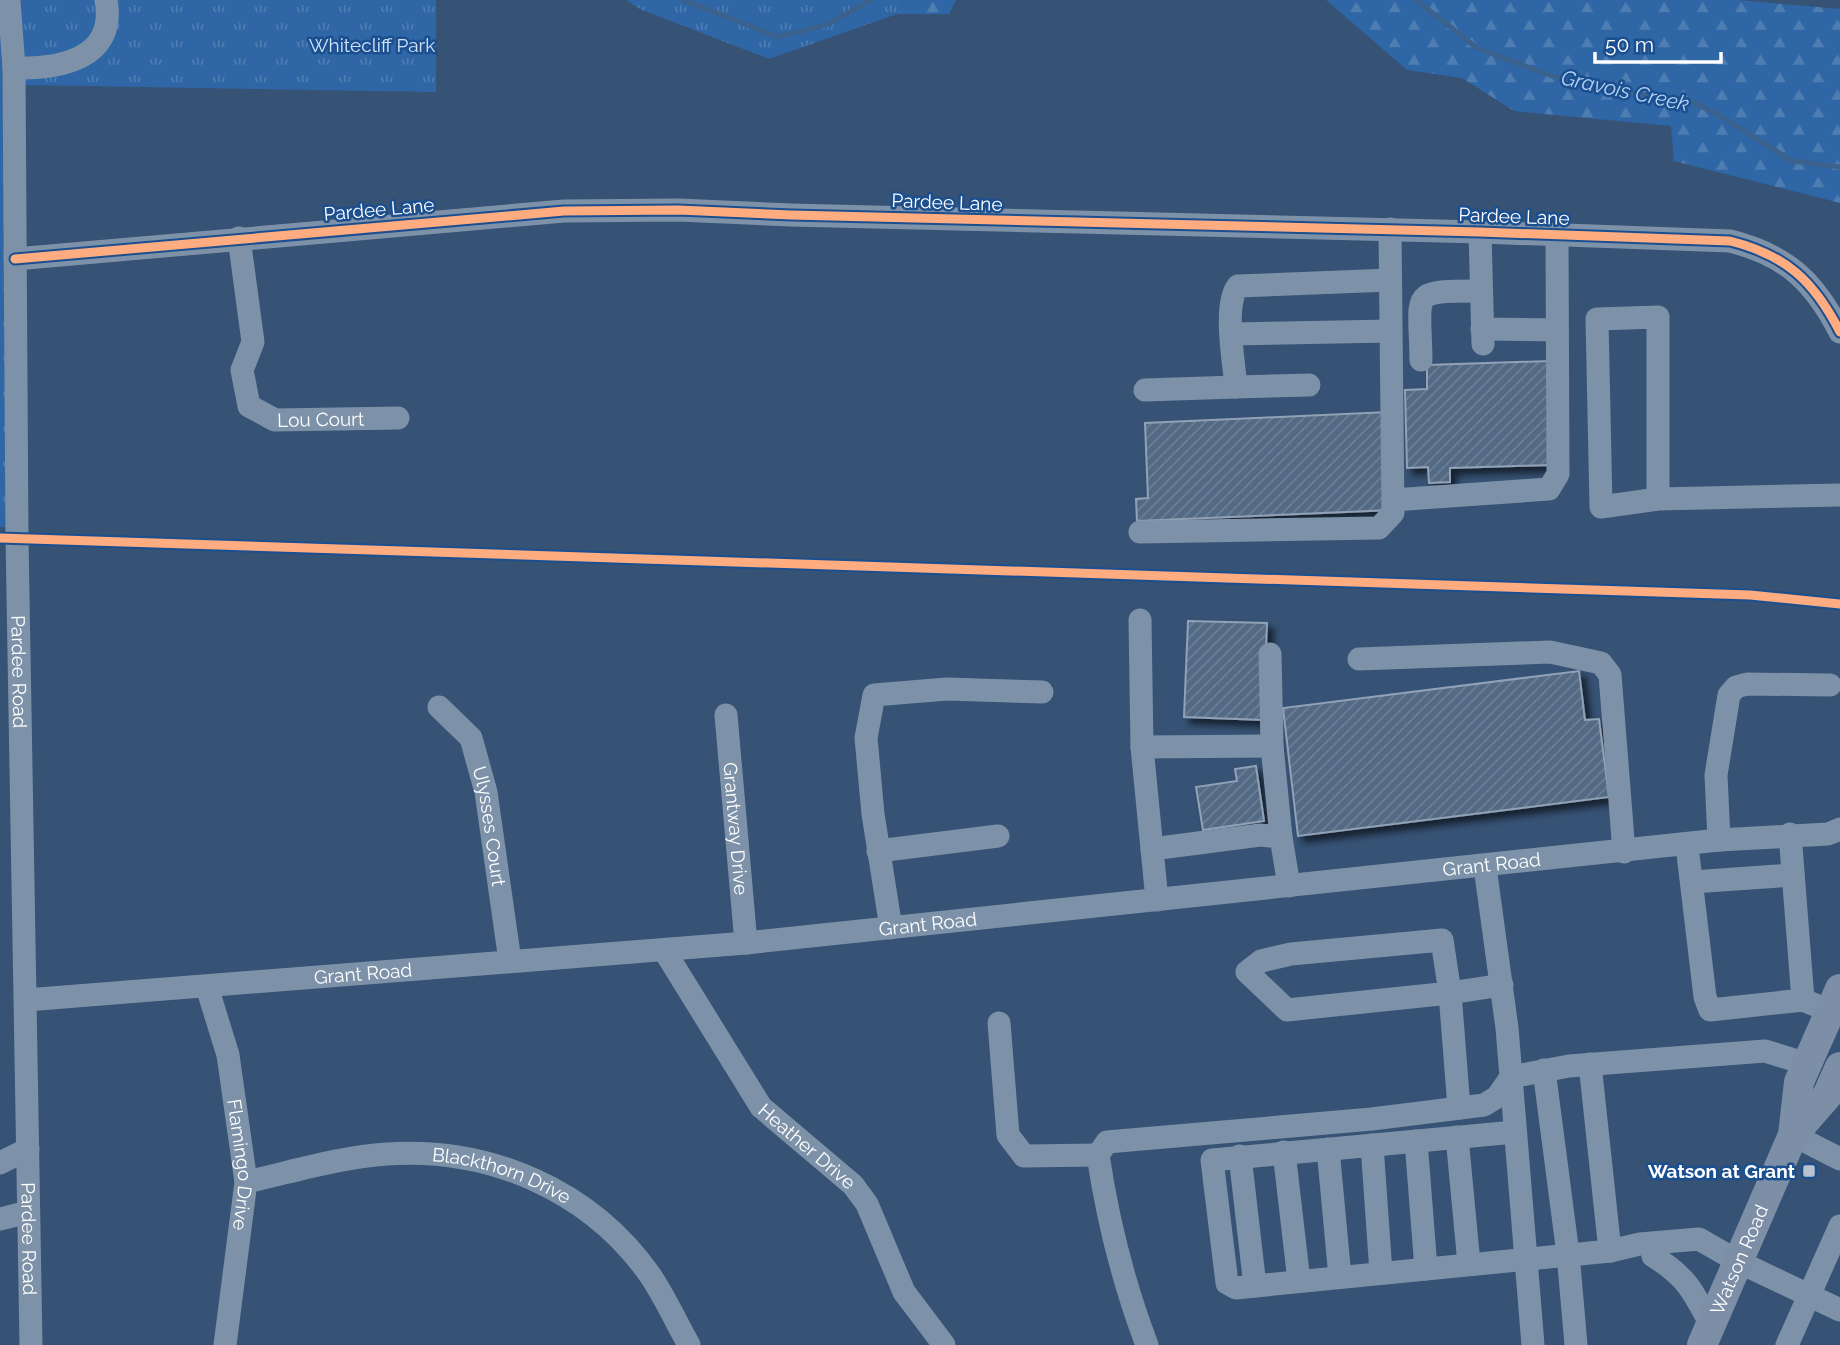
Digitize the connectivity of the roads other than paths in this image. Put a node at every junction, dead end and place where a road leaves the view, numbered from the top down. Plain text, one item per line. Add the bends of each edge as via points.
1 (9, 0) edge
2 (106, 0) edge
3 (13, 68) junction
4 (1390, 229) junction
5 (1480, 232) junction
6 (1557, 235) junction
7 (239, 238) junction
8 (15, 258) junction
9 (1390, 279) junction
10 (1481, 291) junction
11 (1557, 330) junction
12 (1391, 331) junction
13 (1840, 332) edge
14 (1232, 334) junction
15 (1421, 360) dead end
16 (1309, 384) dead end
17 (1236, 387) junction
18 (1145, 390) dead end
19 (398, 418) dead end
20 (1840, 495) edge
21 (1658, 499) junction
22 (1393, 500) junction
23 (1140, 532) dead end
24 (9, 582) edge
25 (1140, 620) dead end
26 (1270, 653) dead end
27 (1359, 659) dead end
28 (1830, 685) dead end
29 (1042, 692) dead end
30 (10, 703) edge
31 (439, 706) dead end
32 (726, 715) dead end
33 (1272, 746) junction
34 (1142, 747) junction
35 (1790, 834) junction
36 (1836, 834) edge
37 (998, 836) dead end
38 (1281, 836) junction
39 (1719, 840) junction
40 (1687, 846) junction
41 (1152, 849) junction
42 (878, 851) junction
43 (1624, 852) junction
44 (1485, 867) junction
45 (1793, 875) junction
46 (1692, 882) junction
47 (1289, 887) junction
48 (1157, 900) junction
49 (891, 928) junction
50 (746, 943) junction
51 (664, 950) junction
52 (510, 961) junction
53 (1502, 985) junction
54 (207, 987) junction
55 (1450, 993) junction
56 (26, 1000) junction
57 (1802, 1000) junction
58 (1835, 1000) edge
59 (999, 1023) dead end
60 (1590, 1064) junction
61 (1807, 1064) junction
62 (1840, 1067) edge
63 (1544, 1070) junction
64 (1511, 1077) junction
65 (1459, 1108) junction
66 (1515, 1132) junction
67 (1793, 1135) junction
68 (1457, 1137) junction
69 (1416, 1140) junction
70 (1371, 1145) junction
71 (28, 1149) junction
72 (1328, 1149) junction
73 (1284, 1152) junction
74 (1098, 1155) junction
75 (1840, 1159) edge
76 (0, 1163) edge
77 (246, 1182) junction
78 (28, 1212) junction
79 (0, 1219) edge
80 (1840, 1226) edge
81 (1609, 1251) junction
82 (1568, 1254) junction
83 (1653, 1256) junction
84 (1526, 1258) junction
85 (1739, 1262) junction
86 (1469, 1264) junction
87 (1426, 1269) junction
88 (1381, 1273) junction
89 (1340, 1277) junction
90 (1299, 1281) junction
91 (1807, 1294) junction
92 (1840, 1310) edge
93 (1706, 1335) edge
94 (31, 1345) edge
95 (225, 1345) edge
96 (688, 1345) edge
97 (944, 1345) edge
98 (1147, 1345) edge
99 (1533, 1345) edge
100 (1576, 1345) edge
101 (1787, 1345) edge

1 - 3 street, Pardee Road
2 - 3 street via 104,35 84,55 55,67
3 - 8 street, Pardee Road
4 - 5 street, Pardee Lane
4 - 7 street, Pardee Lane via 1100,225 678,209 564,211
4 - 9 street
5 - 6 street, Pardee Lane
5 - 10 street
6 - 11 street
6 - 13 street, Pardee Lane via 1730,241 1762,249 1813,289
7 - 8 street, Pardee Lane
7 - 19 street, Lou Court via 253,342 242,370 249,406 275,420
8 - 24 street, Pardee Road
9 - 12 street
9 - 14 street via 1238,286 1230,307
10 - 11 street via 1483,336
10 - 15 street via 1424,295 1420,304
11 - 22 street via 1555,483 1549,489
12 - 14 street
12 - 22 street
14 - 17 street
16 - 17 street
17 - 18 street
20 - 21 street
21 - 21 street via 1658,317 1597,319 1601,507
22 - 23 street via 1393,513 1379,528
24 - 30 street, Pardee Road
25 - 34 street
26 - 33 street
27 - 43 street via 1550,652 1601,663 1610,675
28 - 39 street via 1748,684 1729,695 1716,775
29 - 42 street via 947,689 874,695 866,738
30 - 56 street, Pardee Road
31 - 52 street, Ulysses Court via 471,738 486,792
32 - 50 street, Grantway Drive
33 - 34 street
33 - 38 street
34 - 41 street
35 - 36 street, Grant Road
35 - 39 street, Grant Road
35 - 45 street
37 - 42 street
38 - 41 street
38 - 47 street
39 - 40 street, Grant Road
40 - 43 street, Grant Road
40 - 46 street
41 - 48 street
42 - 49 street
43 - 44 street, Grant Road
44 - 47 street, Grant Road
44 - 53 street
45 - 46 street
45 - 57 street
46 - 57 street via 1710,1010
47 - 48 street, Grant Road
48 - 49 street, Grant Road
49 - 50 street, Grant Road
50 - 51 street, Grant Road
51 - 52 street, Grant Road
51 - 97 street, Heather Drive via 761,1107 853,1185 867,1204 904,1292
52 - 54 street, Grant Road
53 - 55 street
53 - 64 street
54 - 56 street, Grant Road
54 - 77 street, Flamingo Drive via 228,1055
55 - 55 street via 1442,940 1291,954 1261,961 1247,972 1287,1010
55 - 65 street
56 - 71 street, Pardee Road
57 - 58 street
58 - 61 main road, Watson Road
59 - 74 street via 1008,1135 1024,1156
60 - 61 street via 1765,1051
60 - 63 street
60 - 81 street
61 - 67 main road, Watson Road via 1799,1082
62 - 67 main road, Watson Road via 1827,1096
63 - 64 street
63 - 82 street
64 - 65 street via 1497,1097 1484,1105
64 - 66 street
65 - 74 street via 1107,1142
66 - 68 street
66 - 84 street
67 - 75 street
67 - 85 main road, Watson Road
68 - 69 street
68 - 86 street
69 - 70 street
69 - 87 street
70 - 72 street
70 - 88 street
71 - 76 street
71 - 78 street, Pardee Road
72 - 73 street
72 - 89 street
73 - 90 street
73 - 90 street via 1212,1160 1227,1283 1236,1287
74 - 98 street via 1108,1224 1126,1292
77 - 95 street, Flamingo Drive
77 - 96 street, Blackthorn Drive via 387,1154 470,1158 511,1169 581,1205 608,1228 650,1276
78 - 79 street
78 - 94 street, Pardee Road
80 - 91 street
81 - 82 street
81 - 83 street
81 - 85 street via 1699,1239
82 - 84 street
82 - 100 street
83 - 85 street via 1707,1253
83 - 93 street via 1689,1283
84 - 86 street
84 - 99 street
85 - 91 street
85 - 93 main road, Watson Road
86 - 87 street
87 - 88 street
88 - 89 street
89 - 90 street
91 - 92 street
91 - 101 street

